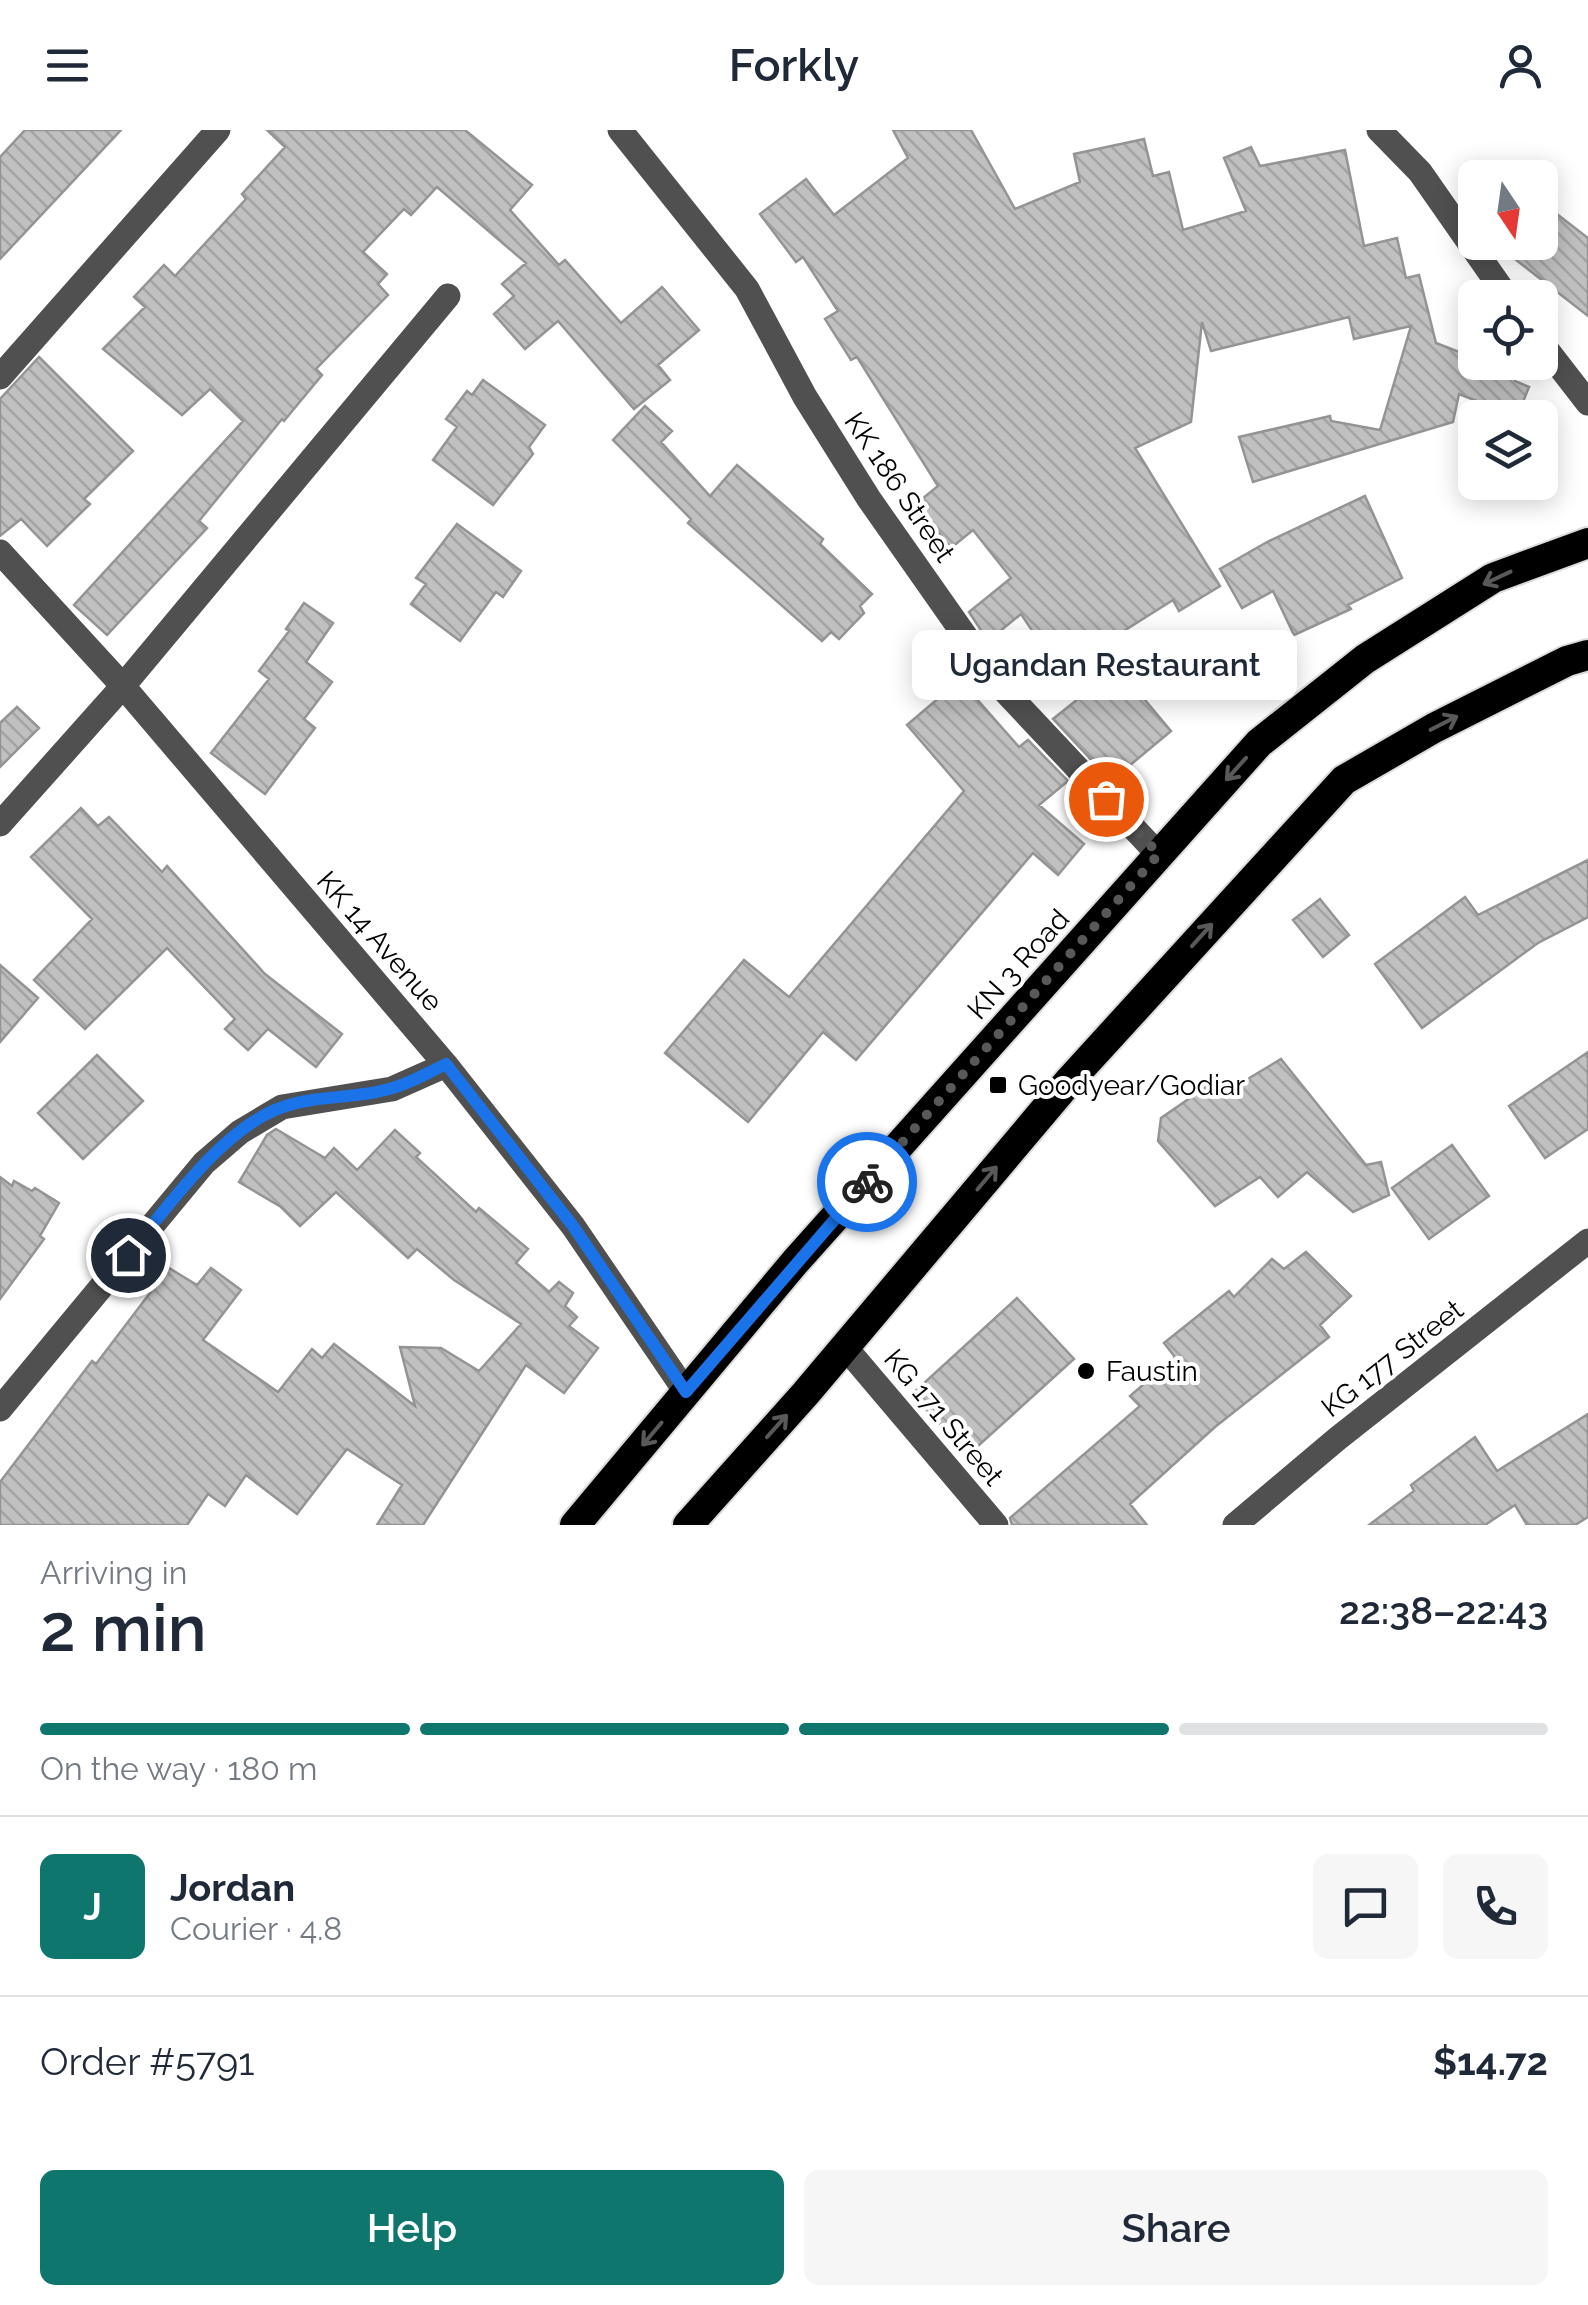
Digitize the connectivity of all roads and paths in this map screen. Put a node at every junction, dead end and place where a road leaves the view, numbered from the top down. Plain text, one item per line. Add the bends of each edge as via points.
1 (218, 130) edge
2 (620, 130) edge
3 (1379, 130) edge
4 (1495, 280) edge
5 (448, 296) dead end
6 (1558, 365) edge
7 (0, 378) edge
8 (1588, 403) edge
9 (1588, 544) edge
10 (0, 552) edge
11 (1588, 654) edge
12 (123, 686) junction
13 (0, 824) edge
14 (1159, 854) junction
15 (446, 1064) junction
16 (1588, 1241) edge
17 (845, 1347) junction
18 (686, 1392) junction
19 (0, 1409) edge
20 (575, 1525) edge
21 (688, 1525) edge
22 (996, 1525) edge
23 (1235, 1525) edge

1 - 7 street
2 - 14 street, KK 186 Street via 748,289 869,500 1001,688
3 - 4 street via 1420,172
5 - 12 street
6 - 8 street
9 -> 14 highway, KN 3 Road via 1493,578 1365,660 1260,743
10 - 12 street, KK 14 Avenue
17 -> 11 highway via 1070,1080 1344,780
12 - 13 street
12 - 15 street, KK 14 Avenue
14 - 18 highway, KN 3 Road
15 - 18 street, KK 14 Avenue via 573,1226
15 - 19 street via 392,1089 282,1107 240,1132 204,1163
16 - 23 street, KG 177 Street
21 -> 17 highway
17 - 22 street, KG 171 Street
18 -> 20 highway, KN 3 Road

